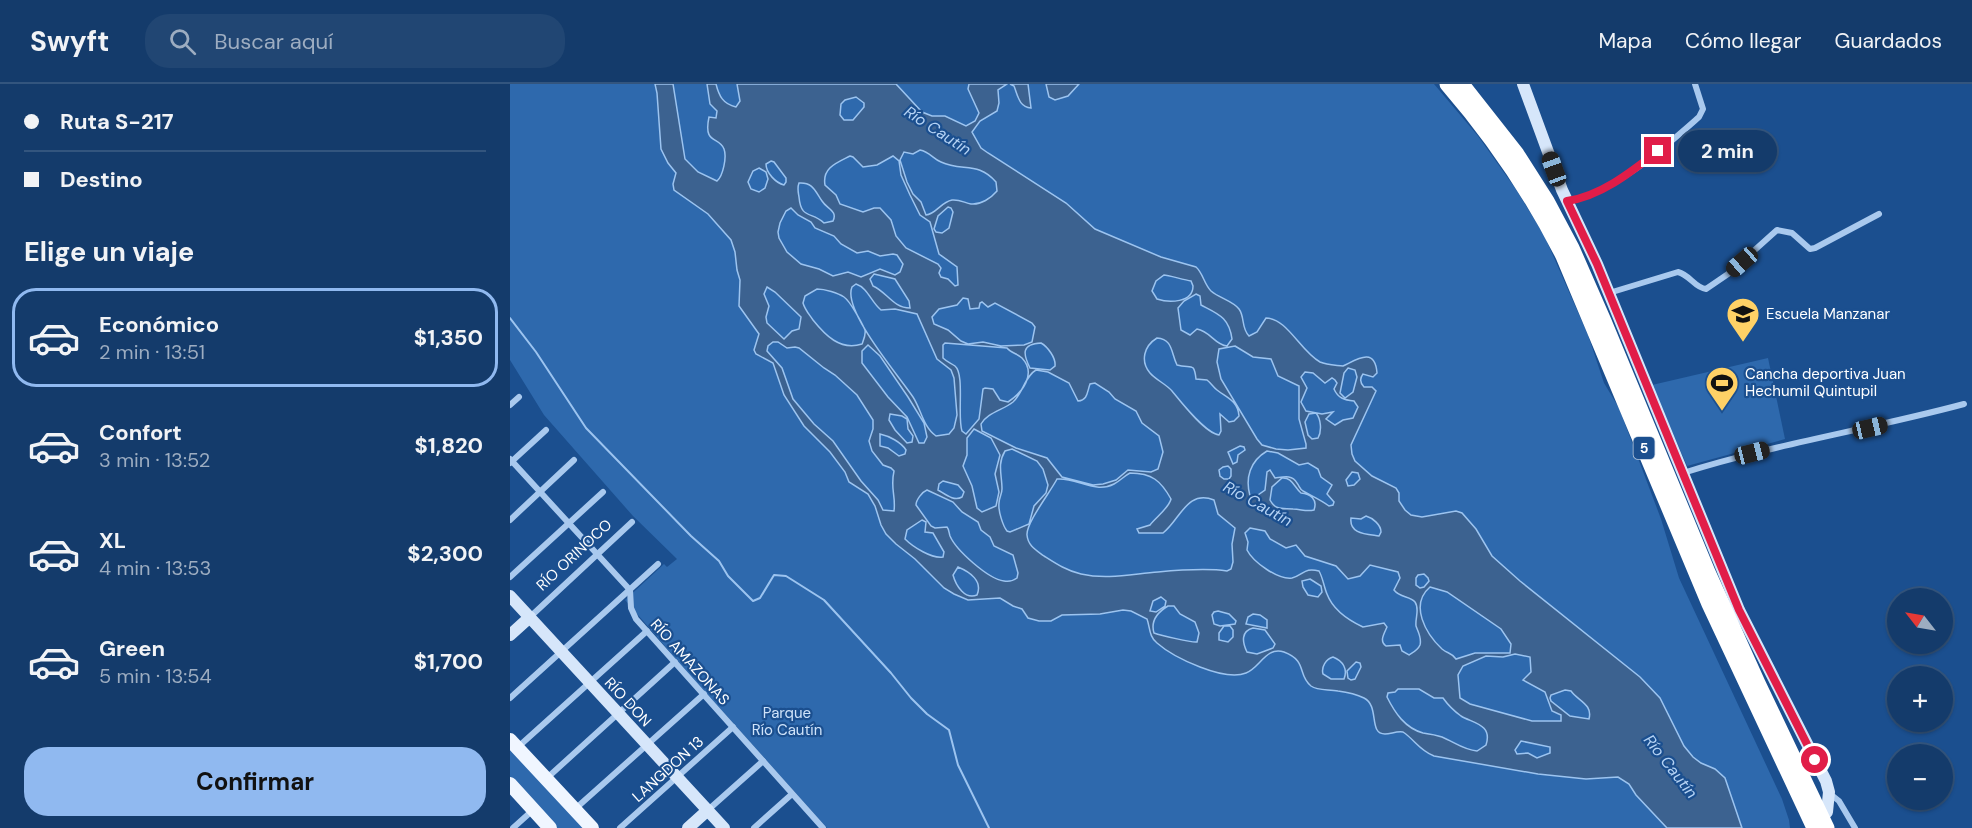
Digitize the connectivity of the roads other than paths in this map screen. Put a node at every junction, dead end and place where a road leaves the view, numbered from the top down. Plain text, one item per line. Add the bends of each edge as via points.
1 (1447, 84) edge
2 (1462, 84) edge
3 (1523, 84) edge
4 (1695, 84) edge
5 (1567, 201) junction
6 (1879, 214) dead end
7 (1609, 293) junction
8 (519, 397) dead end
9 (1964, 404) dead end
10 (510, 405) edge
11 (546, 430) dead end
12 (574, 460) dead end
13 (511, 461) edge
14 (1682, 473) junction
15 (540, 492) junction
16 (603, 492) dead end
17 (510, 520) edge
18 (632, 522) dead end
19 (568, 523) junction
20 (597, 554) junction
21 (658, 564) dead end
22 (510, 577) edge
23 (630, 590) junction
24 (510, 596) edge
25 (530, 617) junction
26 (647, 631) junction
27 (510, 635) edge
28 (562, 652) junction
29 (675, 662) junction
30 (590, 682) junction
31 (704, 694) junction
32 (510, 698) edge
33 (618, 713) junction
34 (733, 727) junction
35 (513, 742) edge
36 (647, 744) junction
37 (763, 761) junction
38 (677, 777) junction
39 (546, 778) junction
40 (510, 784) edge
41 (1829, 792) junction
42 (792, 794) junction
43 (575, 809) junction
44 (533, 810) junction
45 (708, 810) junction
46 (1827, 820) edge
47 (820, 827) edge
48 (513, 828) edge
49 (550, 828) edge
50 (592, 828) edge
51 (620, 828) edge
52 (688, 828) edge
53 (724, 828) edge
54 (754, 828) edge
55 (1814, 828) edge
56 (1855, 828) edge

1 - 55 highway, 5 via 1512,167 1563,256 1709,604
2 - 46 highway, 5 via 1523,164 1575,255 1708,572
3 - 5 main road
4 - 5 street via 1703,109 1699,117 1631,172 1582,199
5 - 7 main road
6 - 7 street via 1810,249 1792,233 1777,230 1706,289 1678,272
7 - 14 main road
8 - 10 street
9 - 14 street via 1733,457
11 - 13 street
12 - 15 street
13 - 15 street
14 - 41 main road via 1739,610
15 - 17 street
15 - 19 street
16 - 19 street
18 - 20 street, RÍO ORINOCO
19 - 20 street
19 - 22 street
20 - 23 street
20 - 25 street, RÍO ORINOCO
21 - 23 street
23 - 26 street, RÍO AMAZONAS via 631,608
23 - 28 street
24 - 25 main road, RÍO DON
25 - 27 main road, RÍO ORINOCO
25 - 28 main road, RÍO DON
26 - 29 street, RÍO AMAZONAS
26 - 30 street
28 - 30 main road, RÍO DON
28 - 32 street
29 - 31 street, RÍO AMAZONAS
29 - 33 street
30 - 33 main road, RÍO DON
30 - 35 street
31 - 34 street, RÍO AMAZONAS
31 - 36 street
33 - 36 main road, RÍO DON
33 - 39 street
34 - 37 street, RÍO AMAZONAS
34 - 38 street, LANGDON 13
35 - 39 main road
36 - 38 main road, RÍO DON
36 - 43 street
37 - 42 street, RÍO AMAZONAS
37 - 45 street
38 - 45 main road, RÍO DON
38 - 51 street, LANGDON 13
39 - 43 main road
40 - 44 main road
41 - 46 main road
41 - 56 street
42 - 47 street, RÍO AMAZONAS
42 - 54 street
43 - 50 main road
44 - 48 street
44 - 49 main road
45 - 52 main road
45 - 53 main road, RÍO DON

